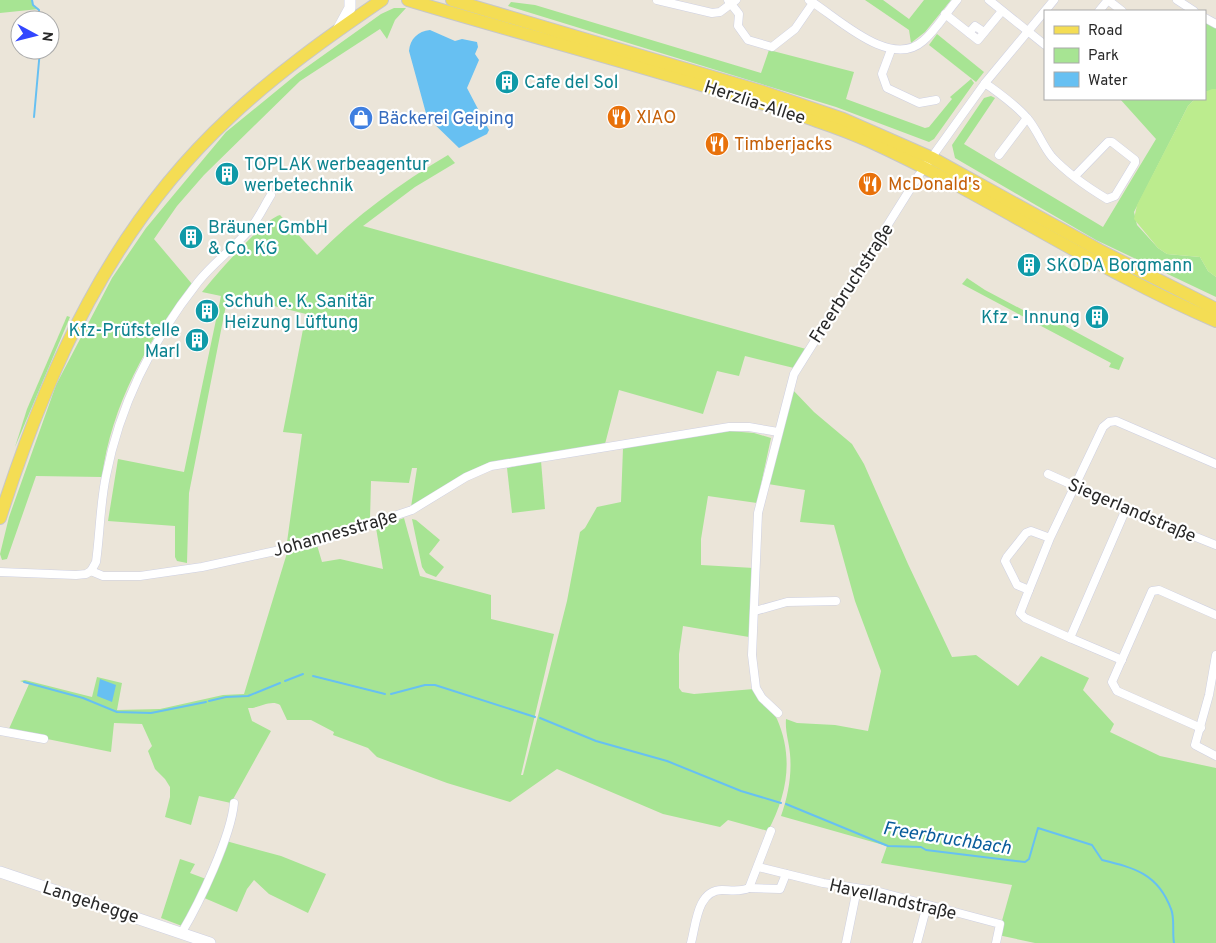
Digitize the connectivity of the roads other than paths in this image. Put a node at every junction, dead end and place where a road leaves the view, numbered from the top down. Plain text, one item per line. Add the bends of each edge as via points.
1 (350, 0) edge
2 (382, 0) edge
3 (408, 0) edge
4 (452, 0) edge
5 (657, 0) edge
6 (957, 0) edge
7 (989, 0) edge
8 (1054, 0) edge
9 (1108, 0) edge
10 (1177, 0) edge
11 (731, 1) edge
12 (811, 1) edge
13 (1046, 10) edge
14 (1100, 10) edge
15 (1121, 10) edge
16 (1192, 10) edge
17 (1002, 11) junction
18 (1044, 12) edge
19 (945, 14) junction
20 (338, 30) junction
21 (1028, 32) junction
22 (1044, 44) edge
23 (891, 50) junction
24 (985, 83) junction
25 (936, 100) dead end
26 (1027, 118) junction
27 (999, 155) dead end
28 (932, 158) junction
29 (924, 169) junction
30 (1075, 176) junction
31 (271, 195) dead end
32 (1216, 309) edge
33 (1216, 321) edge
34 (778, 432) junction
35 (1216, 464) edge
36 (1048, 474) dead end
37 (1075, 487) junction
38 (1126, 509) junction
39 (0, 518) edge
40 (1050, 538) junction
41 (1216, 545) edge
42 (91, 571) junction
43 (0, 572) edge
44 (1029, 590) junction
45 (836, 601) dead end
46 (755, 611) junction
47 (1216, 615) edge
48 (1070, 638) junction
49 (1216, 655) edge
50 (1122, 660) junction
51 (778, 713) dead end
52 (1201, 728) junction
53 (0, 731) edge
54 (44, 739) dead end
55 (1216, 756) edge
56 (234, 803) dead end
57 (770, 831) dead end
58 (758, 867) junction
59 (0, 872) edge
60 (786, 874) junction
61 (749, 888) junction
62 (857, 889) junction
63 (927, 905) junction
64 (182, 932) junction
65 (210, 943) edge
66 (691, 943) edge
67 (846, 943) edge
68 (917, 943) edge
69 (996, 943) edge

1 - 20 street via 350,8
2 - 20 main road
3 - 29 main road, Herzlia-Allee via 812,120 869,142
4 - 28 main road, Herzlia-Allee via 769,93 843,119
5 - 11 street via 703,13 720,12
6 - 19 street
7 - 17 street
8 - 13 street, Freerbruchstraße
9 - 14 street
9 - 15 street
10 - 16 street
11 - 12 street via 739,14 738,26 748,40 772,47 796,30
12 - 23 street via 875,45
17 - 19 street via 978,40
17 - 21 street
18 - 21 street, Freerbruchstraße
19 - 23 street via 916,46
20 - 39 main road via 288,66 229,118 178,172 133,228 104,271 58,362 34,419
21 - 22 street
21 - 24 street, Freerbruchstraße
23 - 25 street via 882,74 887,88 919,103
24 - 26 street
24 - 28 street, Freerbruchstraße
26 - 27 street
26 - 30 street via 1051,155
28 - 29 street, Freerbruchstraße
28 - 32 main road, Herzlia-Allee via 1099,250
29 - 33 main road, Herzlia-Allee via 1123,277
29 - 34 street, Freerbruchstraße via 794,374
30 - 30 street via 1083,185 1107,199 1115,196 1135,160 1108,142
31 - 42 street via 248,231 200,280 180,306 138,378 111,455 96,562
34 - 42 street, Johannesstraße via 729,427 491,466 466,477 412,510 317,542 140,576 103,576
34 - 46 street, Freerbruchstraße via 758,513
35 - 37 street via 1116,421 1103,427
36 - 37 street, Siegerlandstraße
37 - 38 street, Siegerlandstraße
37 - 40 street
38 - 41 street, Siegerlandstraße
38 - 48 street
40 - 44 street
40 - 44 street via 1031,530 1007,557 1005,562 1017,585
42 - 43 street, Johannesstraße via 76,575
44 - 48 street via 1020,613
45 - 46 street via 787,602
46 - 51 street, Freerbruchstraße via 752,655 756,688
47 - 50 street via 1159,590 1152,591
48 - 50 street
49 - 52 street
50 - 52 street via 1112,682 1117,691
52 - 55 street via 1195,745
53 - 54 street
56 - 64 street via 232,820
57 - 58 street
58 - 60 street, Havellandstraße
58 - 61 street
59 - 64 street, Langehegge
60 - 61 street via 780,889
60 - 62 street, Havellandstraße
61 - 66 street via 744,891 716,890 706,894
62 - 63 street, Havellandstraße
62 - 67 street
63 - 68 street
63 - 69 street, Havellandstraße via 1000,924
64 - 65 street, Langehegge

